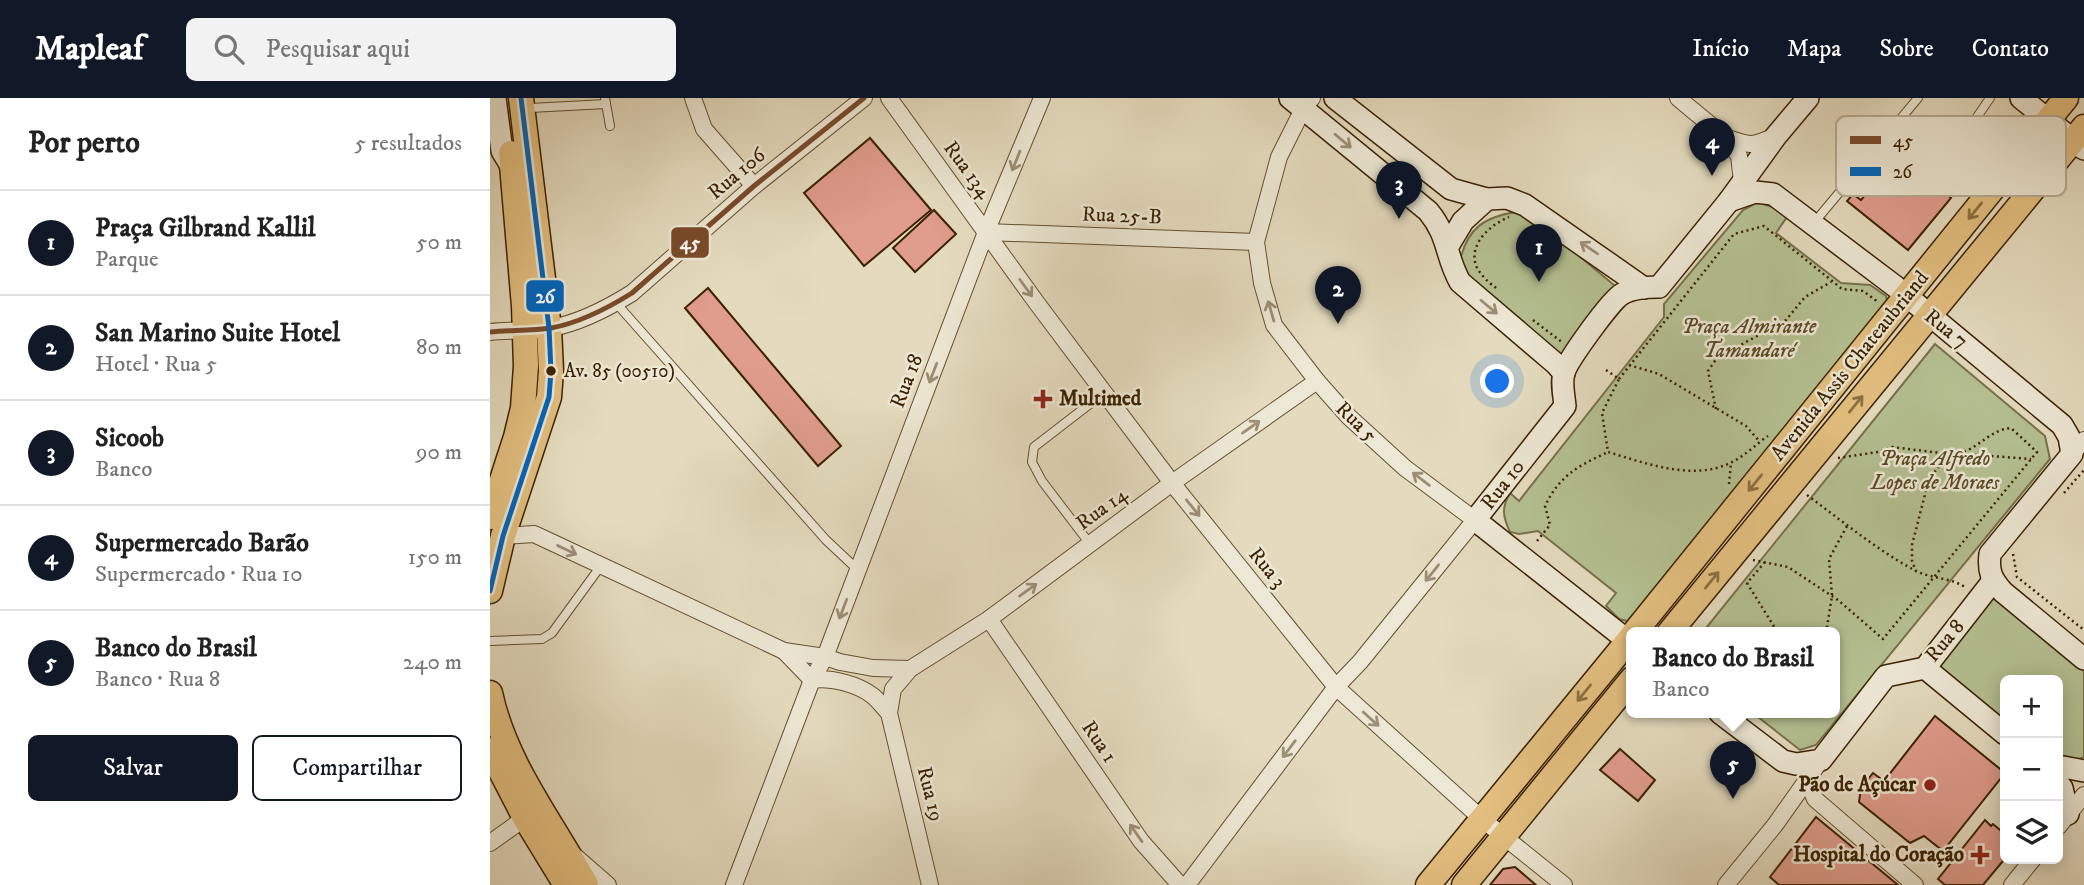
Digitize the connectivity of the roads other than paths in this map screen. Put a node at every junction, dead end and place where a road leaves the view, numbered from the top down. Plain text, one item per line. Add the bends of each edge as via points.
1 (693, 98) edge
2 (864, 98) edge
3 (889, 98) edge
4 (1042, 98) edge
5 (1335, 98) edge
6 (1678, 98) edge
7 (1808, 98) edge
8 (1918, 98) edge
9 (1990, 98) edge
10 (2021, 98) edge
11 (2066, 98) edge
12 (527, 101) edge
13 (606, 101) edge
14 (1302, 102) edge
15 (497, 105) edge
16 (1903, 116) edge
17 (1978, 116) edge
18 (2043, 116) edge
19 (2051, 116) edge
20 (610, 126) dead end
21 (1776, 136) junction
22 (1725, 137) junction
23 (2080, 139) edge
24 (2066, 155) edge
25 (521, 169) junction
26 (1742, 181) junction
27 (754, 186) junction
28 (1836, 196) edge
29 (1988, 196) edge
30 (2031, 196) edge
31 (1488, 200) junction
32 (1729, 201) junction
33 (1813, 224) junction
34 (986, 232) junction
35 (1256, 242) junction
36 (1448, 246) junction
37 (1644, 288) junction
38 (1907, 297) junction
39 (616, 303) junction
40 (1929, 315) junction
41 (549, 328) junction
42 (524, 329) junction
43 (490, 332) edge
44 (1564, 373) junction
45 (1317, 381) junction
46 (1104, 393) junction
47 (2080, 454) edge
48 (1172, 483) junction
49 (1475, 520) junction
50 (496, 526) edge
51 (1090, 544) junction
52 (600, 566) junction
53 (858, 570) junction
54 (1987, 589) junction
55 (490, 590) edge
56 (989, 619) junction
57 (1640, 627) edge
58 (1674, 627) edge
59 (1626, 634) edge
60 (490, 641) edge
61 (1626, 644) edge
62 (784, 651) junction
63 (825, 657) junction
64 (2084, 659) edge
65 (1925, 667) junction
66 (910, 669) junction
67 (812, 680) junction
68 (1626, 686) edge
69 (1336, 687) junction
70 (490, 693) edge
71 (889, 713) junction
72 (1727, 718) edge
73 (2000, 730) edge
74 (490, 750) edge
75 (1821, 760) junction
76 (2063, 767) edge
77 (2084, 771) edge
78 (1807, 780) junction
79 (2084, 795) edge
80 (525, 818) junction
81 (1482, 819) junction
82 (2063, 821) edge
83 (1504, 835) junction
84 (490, 844) edge
85 (566, 849) junction
86 (2029, 864) edge
87 (566, 885) edge
88 (586, 885) edge
89 (608, 885) edge
90 (734, 885) edge
91 (930, 885) edge
92 (1180, 885) edge
93 (1187, 885) edge
94 (1428, 885) edge
95 (1464, 885) edge
96 (1564, 885) edge
97 (1726, 885) edge
98 (1915, 885) edge
99 (2012, 885) edge

1 - 27 street via 704,128
2 - 27 street, Rua 106
3 - 34 street, Rua 134
4 -> 34 street, Rua 18
5 - 31 main road via 1451,189
6 - 22 street
7 - 21 main road, Rua 10
8 - 16 lane
9 - 17 lane
10 - 18 main road
11 - 19 main road, Avenida Assis Chateaubriand
12 - 13 lane
12 - 25 main road
13 - 20 lane
14 - 35 street, Rua 5 via 1279,157
14 -> 36 main road via 1428,211
15 - 25 main road
21 - 22 street via 1747,145
21 - 26 main road, Rua 10
22 - 26 street via 1739,156
23 - 24 main road, Avenida Assis Chateaubriand
25 - 41 main road
25 - 42 main road
26 - 32 main road, Rua 10
27 - 39 street, Rua 106
28 - 33 lane
29 -> 38 main road, Avenida Assis Chateaubriand
30 - 40 main road, Avenida Assis Chateaubriand
31 - 36 main road via 1463,221
37 -> 31 main road via 1525,205 1507,198
32 - 33 main road, Rua 7 via 1755,192 1773,194
32 - 37 main road, Rua 10 via 1659,286
33 - 38 main road, Rua 7
34 - 35 street, Rua 25-B
34 -> 46 street, Rua 3
34 -> 53 street, Rua 18
45 -> 35 street, Rua 5 via 1274,324
36 -> 44 main road via 1460,282
37 - 44 main road, Rua 10 via 1622,294
38 - 40 main road, Rua 7
38 -> 57 main road, Avenida Assis Chateaubriand
39 - 41 street, Rua 106
39 - 53 lane via 826,540
40 - 47 main road, Rua 7 via 2062,425
58 -> 40 main road, Avenida Assis Chateaubriand
41 - 42 street, Rua 106
41 - 50 main road via 549,397
42 - 43 street, Rua 106
42 - 50 main road via 523,408
44 - 49 main road, Rua 10 via 1565,406
48 -> 45 street, Rua 14
49 -> 45 street, Rua 5 via 1405,468
46 - 48 street, Rua 3
46 - 51 lane via 1034,447 1032,463
47 - 54 main road via 1990,554
48 - 51 street, Rua 14
48 -> 69 street, Rua 3
49 - 59 main road, Rua 5
49 -> 69 street, Rua 10
50 -> 52 street via 534,534
50 - 55 main road
56 -> 51 street, Rua 14
52 - 60 lane via 552,633 542,639
52 - 62 street
53 -> 63 street, Rua 18
54 - 64 main road
54 - 65 main road, Rua 8
56 - 66 street, Rua 14
92 -> 56 street, Rua 1 via 1141,841
61 -> 81 main road, Avenida Assis Chateaubriand
62 - 63 street
62 - 67 street
63 - 66 street via 873,668
63 - 67 street, Rua 18
65 - 73 main road
65 - 75 main road, Rua 8 via 1886,676
66 - 71 street, Rua 14 via 893,689
67 - 71 street via 825,678 872,695
67 - 90 street, Rua 18
68 - 83 main road
69 -> 81 street, Rua 3
69 -> 93 street, Rua 10
70 - 85 main road via 519,772
71 - 91 street, Rua 19
72 - 75 main road via 1783,761
74 - 80 main road
75 - 78 street, Rua 8
76 - 77 main road
78 - 97 street, Rua 8
78 - 98 street via 1815,799
79 - 82 street
80 - 84 street
80 - 87 main road
81 - 83 street, Rua 3
81 - 94 main road, Avenida Assis Chateaubriand
83 - 95 main road
83 - 96 street, Rua 3
85 - 88 main road
85 - 89 street
86 - 99 street

